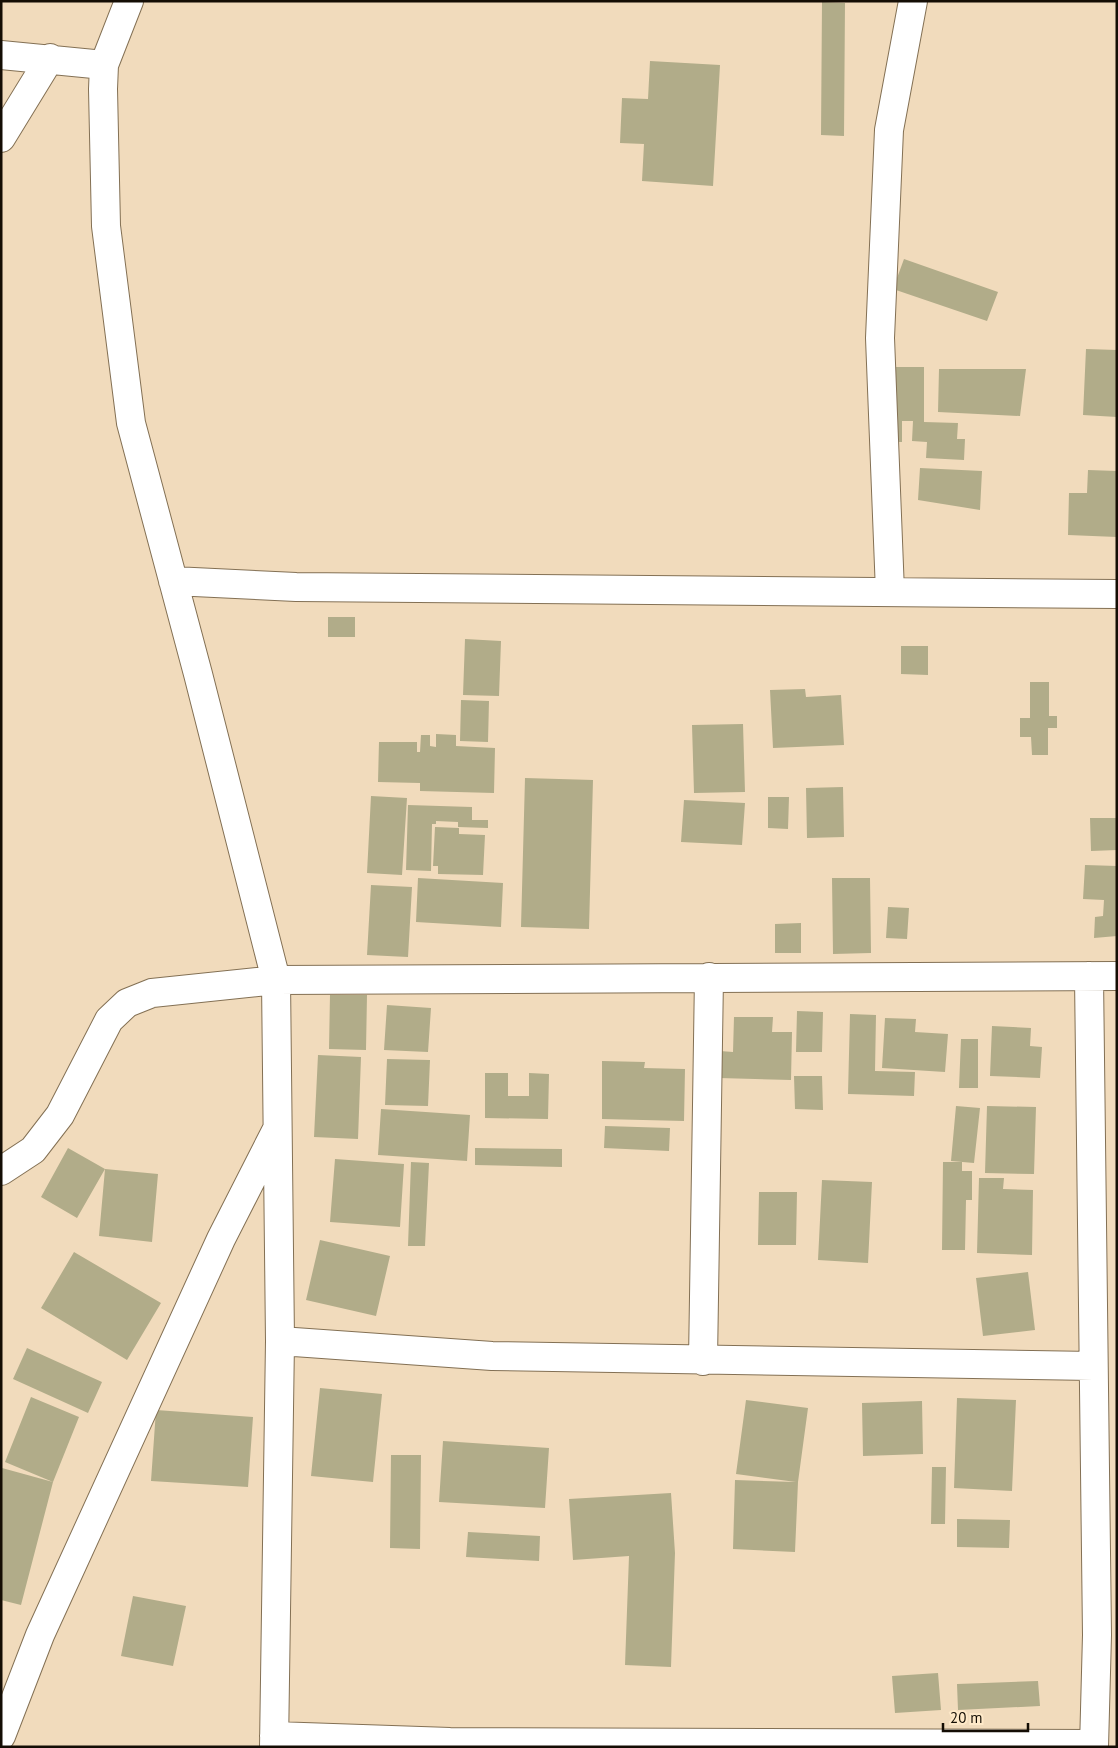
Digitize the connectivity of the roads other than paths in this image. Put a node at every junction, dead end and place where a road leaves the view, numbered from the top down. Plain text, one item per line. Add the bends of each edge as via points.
1 (129, 1) edge
2 (913, 1) edge
3 (1, 55) edge
4 (50, 58) junction
5 (104, 65) junction
6 (1, 138) edge
7 (173, 581) junction
8 (890, 592) junction
9 (1117, 594) edge
10 (1089, 976) junction
11 (1117, 976) edge
12 (709, 977) junction
13 (276, 980) junction
14 (279, 1125) junction
15 (1, 1171) edge
16 (280, 1341) junction
17 (704, 1361) junction
18 (1093, 1366) junction
19 (1, 1736) edge
20 (274, 1741) edge
21 (1094, 1746) edge

1 - 5 street
2 - 8 street via 889,130 880,338
3 - 4 street
4 - 5 street
4 - 6 street
5 - 7 street via 106,226 131,423
7 - 8 street via 296,587
7 - 13 street
8 - 9 street
10 - 11 street
10 - 12 street
10 - 18 street
12 - 13 street
12 - 17 street
13 - 14 street
13 - 15 street via 152,994 127,1003 109,1020 60,1114 33,1150
14 - 16 street
14 - 19 street via 221,1239 40,1635
16 - 17 street via 492,1356
16 - 20 street
17 - 18 street
18 - 21 street via 1097,1635
20 - 21 street

